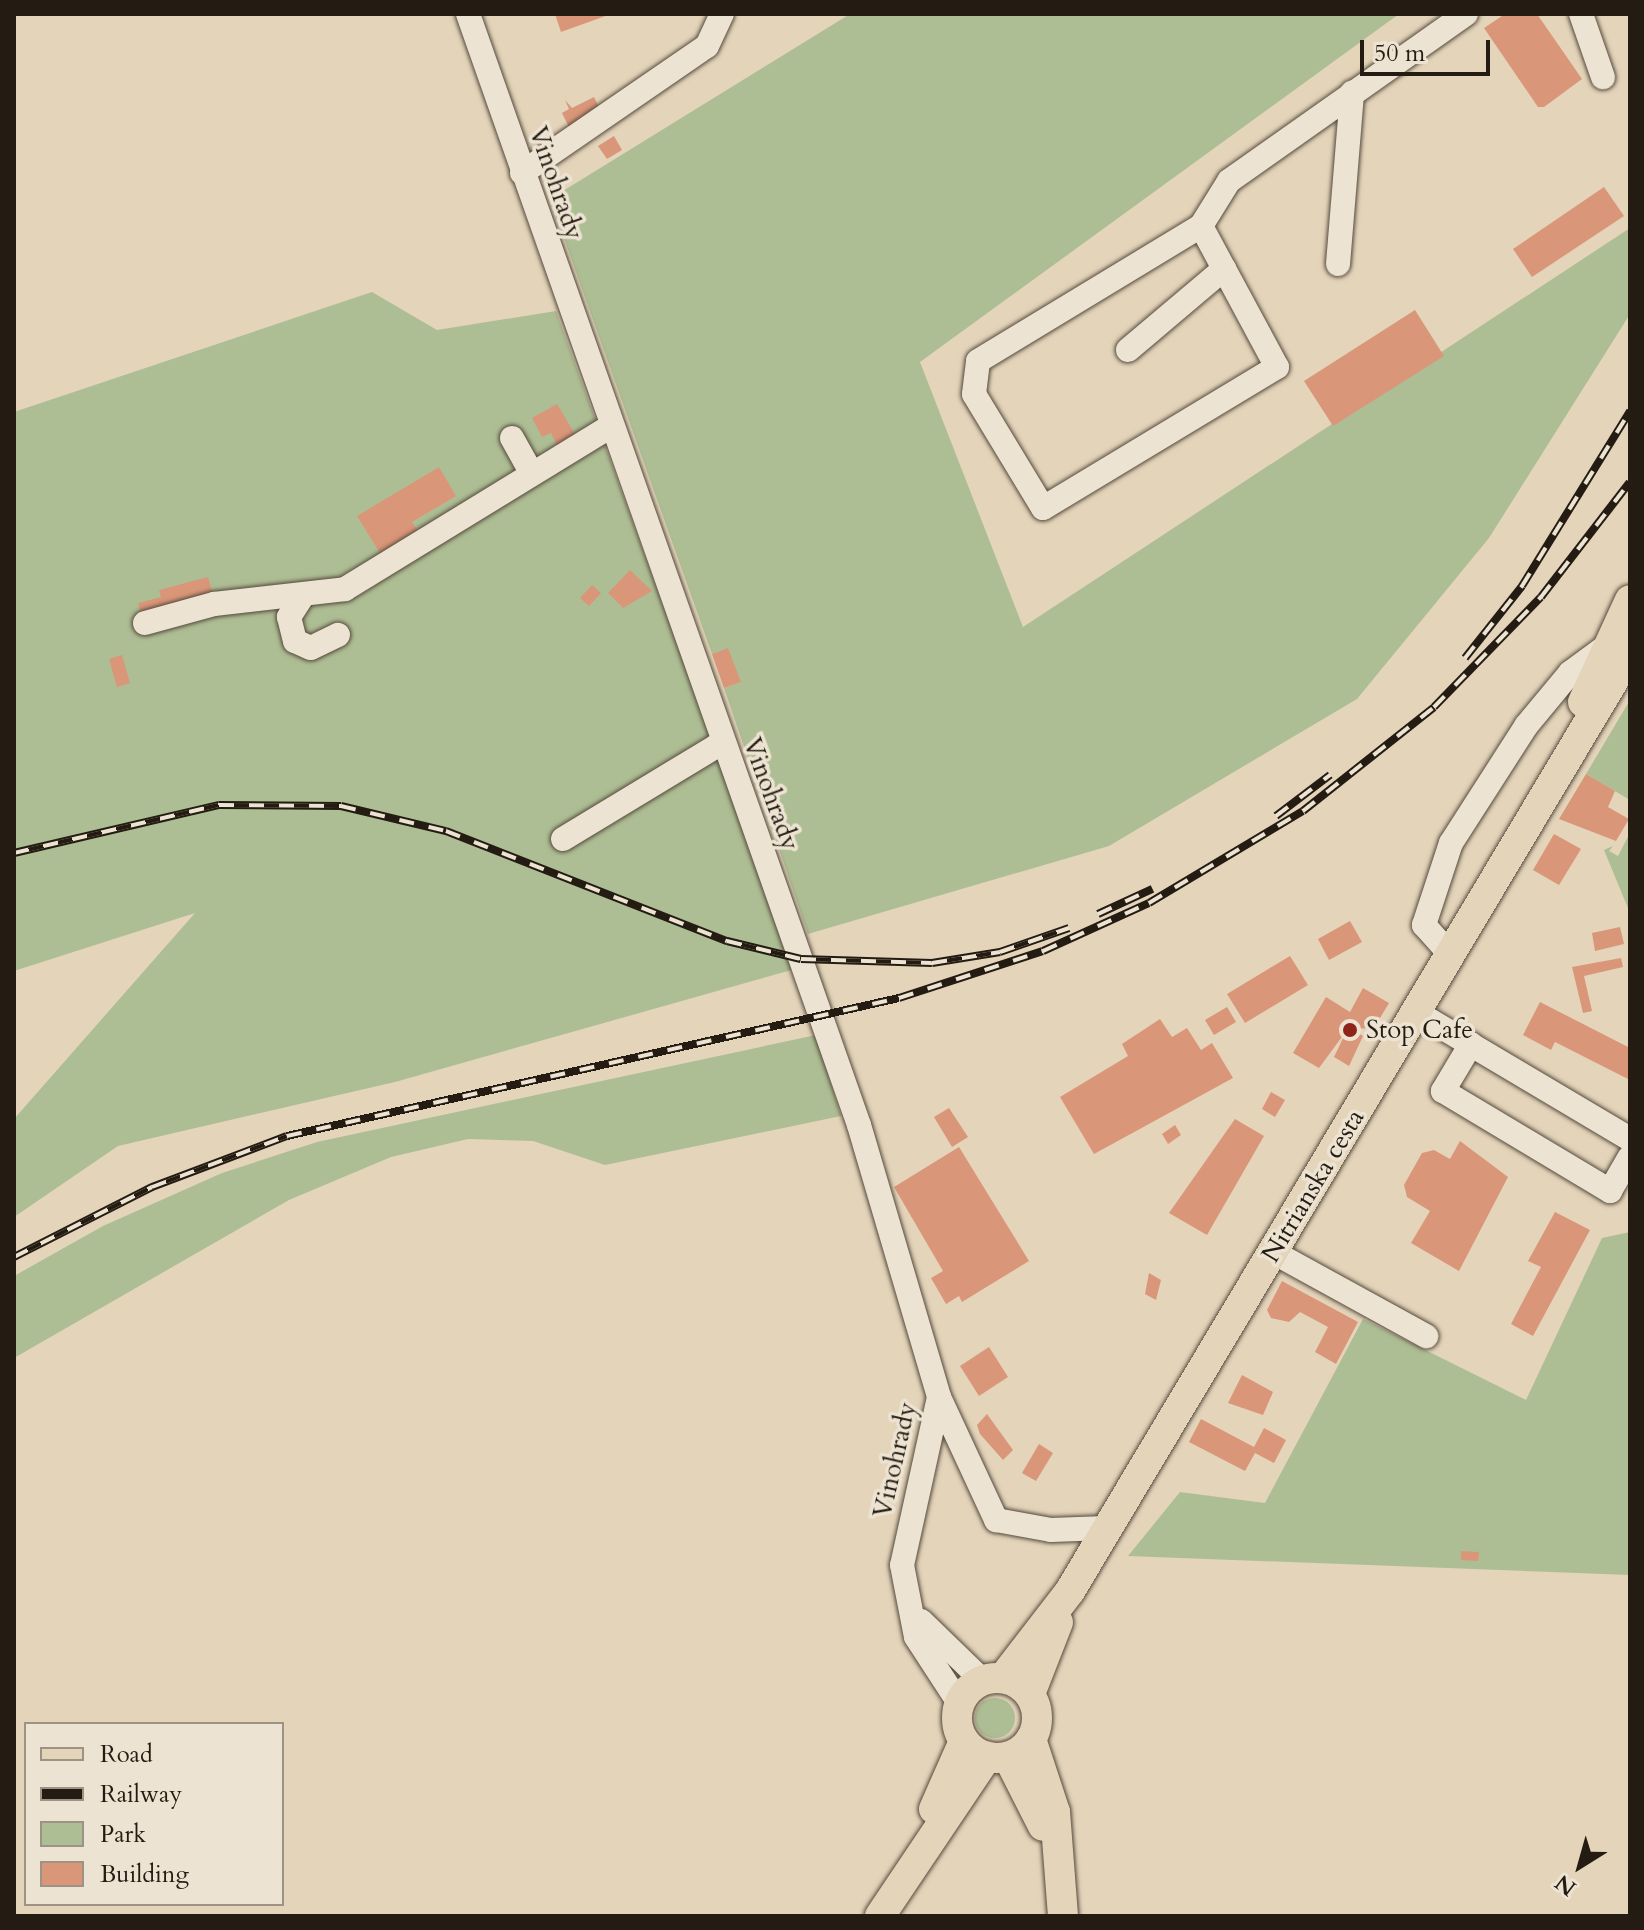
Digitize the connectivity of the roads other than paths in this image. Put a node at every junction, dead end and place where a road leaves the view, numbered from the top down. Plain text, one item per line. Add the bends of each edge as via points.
1 (468, 14) edge
2 (722, 14) edge
3 (1466, 14) edge
4 (1581, 14) edge
5 (1603, 77) dead end
6 (1352, 93) junction
7 (522, 173) junction
8 (1201, 226) junction
9 (1338, 264) dead end
10 (1224, 269) junction
11 (1128, 350) dead end
12 (611, 426) junction
13 (512, 438) dead end
14 (532, 474) junction
15 (302, 597) junction
16 (1630, 600) edge
17 (145, 623) dead end
18 (338, 635) dead end
19 (1618, 650) edge
20 (723, 742) junction
21 (563, 839) dead end
22 (1450, 954) junction
23 (1416, 1012) junction
24 (1471, 1044) junction
25 (1630, 1139) edge
26 (1627, 1168) edge
27 (1273, 1252) junction
28 (1426, 1336) dead end
29 (939, 1397) junction
30 (1106, 1528) junction
31 (1070, 1591) junction
32 (907, 1604) junction
33 (993, 1679) junction
34 (1030, 1694) junction
35 (959, 1703) junction
36 (998, 1748) junction
37 (880, 1916) edge
38 (1063, 1916) edge

1 - 7 street, Vinohrady
2 - 7 street via 707,46
3 - 6 street
4 - 5 street
6 - 8 street via 1229,181
6 - 9 street
7 - 12 street, Vinohrady
8 - 10 street
8 - 10 street via 978,361 974,394 1043,508 1277,367
10 - 11 street
12 - 14 street
12 - 20 street, Vinohrady
13 - 14 street
14 - 15 street via 345,589
15 - 17 street via 214,604
15 - 18 street via 289,617 295,641 311,648
16 - 19 main road, Nitrianska cesta
19 - 22 main road, Nitrianska cesta
19 - 22 street via 1570,673 1526,726 1451,843 1424,925
20 - 21 street
20 - 29 street, Vinohrady via 859,1125
22 - 23 main road, Nitrianska cesta
23 - 24 street
23 - 27 main road, Nitrianska cesta
24 - 25 street
24 - 26 street via 1443,1091 1610,1191
27 - 28 street
27 - 30 main road, Nitrianska cesta
29 - 30 street via 996,1520 1066,1531
29 - 32 street, Vinohrady via 904,1541
30 - 31 main road, Nitrianska cesta
31 - 33 main road, Nitrianska cesta
31 - 34 main road, Nitrianska cesta
32 - 33 street
32 - 35 street, Vinohrady via 916,1637
33 - 34 main road
33 - 35 main road, Nitrianska cesta
34 - 36 main road via 1037,1713
35 - 36 main road
36 - 37 main road via 911,1862
36 - 38 main road via 1060,1873

